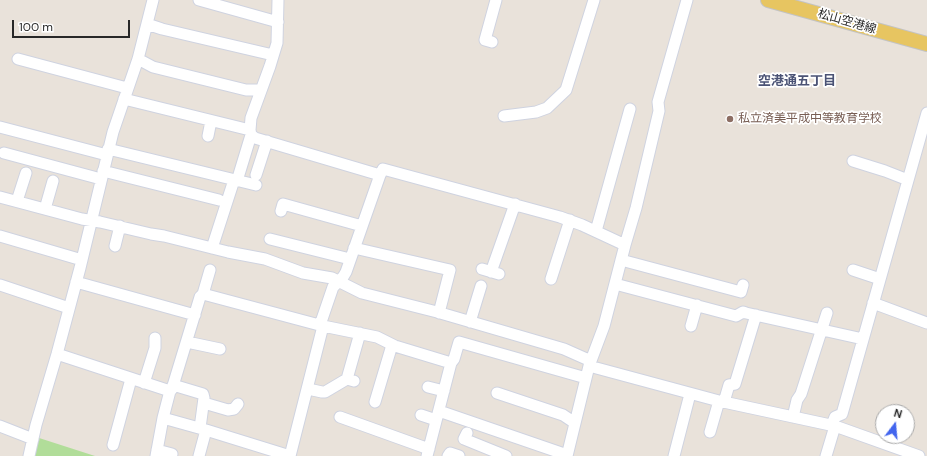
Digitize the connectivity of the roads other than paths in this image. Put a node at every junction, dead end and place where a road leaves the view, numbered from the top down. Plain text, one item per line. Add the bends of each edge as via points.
1 (153, 0) edge
2 (278, 0) edge
3 (496, 0) edge
4 (594, 0) edge
5 (687, 0) edge
6 (768, 0) edge
7 (196, 2) edge
8 (278, 22) junction
9 (147, 24) junction
10 (492, 42) dead end
11 (927, 44) edge
12 (274, 55) junction
13 (19, 58) dead end
14 (138, 59) junction
15 (127, 88) junction
16 (261, 90) junction
17 (124, 99) junction
18 (927, 114) edge
19 (504, 116) dead end
20 (631, 116) dead end
21 (211, 121) junction
22 (0, 127) edge
23 (250, 132) junction
24 (208, 136) dead end
25 (267, 141) junction
26 (9, 151) dead end
27 (42, 151) junction
28 (108, 152) junction
29 (853, 161) dead end
30 (26, 173) dead end
31 (380, 174) junction
32 (102, 175) junction
33 (236, 180) junction
34 (908, 180) junction
35 (53, 181) dead end
36 (0, 197) edge
37 (216, 197) dead end
38 (17, 202) junction
39 (515, 204) junction
40 (45, 209) junction
41 (281, 210) dead end
42 (570, 220) junction
43 (90, 223) junction
44 (120, 226) junction
45 (362, 226) junction
46 (596, 232) junction
47 (0, 236) edge
48 (270, 239) dead end
49 (625, 245) junction
50 (115, 246) dead end
51 (212, 248) junction
52 (352, 254) junction
53 (82, 260) junction
54 (621, 260) junction
55 (210, 270) dead end
56 (852, 270) dead end
57 (490, 272) dead end
58 (551, 279) dead end
59 (880, 279) junction
60 (339, 281) junction
61 (76, 282) junction
62 (615, 284) junction
63 (0, 285) edge
64 (743, 285) dead end
65 (481, 286) dead end
66 (203, 294) junction
67 (873, 304) junction
68 (697, 306) junction
69 (69, 308) junction
70 (440, 313) junction
71 (827, 313) dead end
72 (195, 315) junction
73 (756, 315) junction
74 (470, 322) junction
75 (927, 323) edge
76 (321, 326) junction
77 (691, 326) dead end
78 (822, 330) junction
79 (360, 333) junction
80 (155, 338) dead end
81 (861, 338) junction
82 (186, 342) junction
83 (392, 345) junction
84 (220, 349) dead end
85 (57, 354) junction
86 (451, 363) junction
87 (590, 363) junction
88 (847, 377) dead end
89 (586, 378) junction
90 (131, 379) junction
91 (144, 383) junction
92 (428, 387) dead end
93 (172, 388) junction
94 (308, 389) junction
95 (444, 391) junction
96 (497, 393) dead end
97 (690, 394) junction
98 (374, 396) dead end
99 (724, 400) junction
100 (204, 403) junction
101 (238, 404) dead end
102 (794, 414) junction
103 (421, 415) dead end
104 (437, 415) junction
105 (340, 417) dead end
106 (163, 418) junction
107 (575, 423) junction
108 (834, 425) junction
109 (0, 426) edge
110 (203, 429) junction
111 (710, 432) dead end
112 (467, 433) dead end
113 (33, 439) junction
114 (113, 445) dead end
115 (428, 452) edge
116 (156, 453) edge
117 (172, 454) dead end
118 (567, 455) edge
119 (29, 456) edge
120 (199, 456) edge
121 (290, 456) edge
122 (448, 456) edge
123 (458, 456) edge
124 (506, 456) edge
125 (674, 456) edge
126 (826, 456) edge
127 (919, 456) edge

1 - 9 street
2 - 8 street
3 - 10 street via 489,11 485,40
4 - 19 street via 566,90 547,108
5 - 49 street via 658,102 659,111
6 - 11 main road, 松山空港線
7 - 8 street
8 - 12 street
9 - 12 street
9 - 14 street
12 - 16 street
13 - 15 street via 71,77
14 - 15 street
14 - 16 street via 153,67 246,90
15 - 17 street
16 - 23 street via 251,118
17 - 21 street via 168,116
17 - 28 street
18 - 34 street
20 - 46 street via 611,193
21 - 23 street
21 - 24 street
22 - 27 street
23 - 25 street via 255,138
23 - 33 street
25 - 31 street
25 - 33 street via 256,180
26 - 27 street
27 - 28 street
27 - 32 street via 77,169
28 - 32 street
28 - 33 street
29 - 34 street
30 - 38 street
31 - 39 street via 383,169
31 - 45 street
32 - 37 street via 164,182
32 - 43 street
33 - 51 street
34 - 59 street
35 - 40 street
36 - 38 street
38 - 40 street
39 - 42 street
39 - 57 street
40 - 43 street
41 - 45 street via 283,204 320,210
42 - 46 street
42 - 58 street
43 - 44 street
43 - 53 street
44 - 50 street
44 - 51 street
45 - 52 street
46 - 49 street
47 - 53 street
48 - 52 street
49 - 54 street
51 - 60 street via 265,259 303,273
52 - 60 street via 346,272
52 - 70 street via 450,270
53 - 61 street
54 - 62 street
54 - 64 street via 741,292
55 - 66 street
56 - 59 street
59 - 67 street
60 - 70 street via 362,293
60 - 76 street via 333,287
61 - 69 street
61 - 72 street
62 - 68 street
62 - 87 street via 604,326
63 - 69 street
65 - 74 street
66 - 72 street
66 - 76 street
67 - 75 street
67 - 81 street
68 - 73 street via 736,316 743,312
68 - 77 street
69 - 85 street
70 - 74 street
71 - 78 street
72 - 82 street
73 - 78 street
73 - 99 street via 735,384 729,385
74 - 87 street via 564,349
76 - 79 street
76 - 94 street
78 - 81 street
78 - 102 street
79 - 83 street via 377,337
79 - 94 street via 350,380 325,392
80 - 91 street
81 - 88 street
81 - 108 street via 842,414 835,416
82 - 84 street
82 - 93 street
83 - 86 street
83 - 98 street
85 - 90 street
85 - 113 street
86 - 89 street via 459,342
86 - 95 street
87 - 89 street
87 - 97 street
89 - 107 street
90 - 91 street
90 - 114 street
91 - 93 street
92 - 95 street
93 - 100 street via 203,394
93 - 106 street
94 - 121 street
95 - 104 street
96 - 107 street via 546,405
97 - 99 street
97 - 125 street via 682,443
99 - 102 street
99 - 111 street
100 - 101 street via 228,410 234,409
100 - 110 street
102 - 108 street
103 - 104 street
104 - 115 street
104 - 118 street
105 - 115 street via 386,428
106 - 110 street
106 - 116 street
107 - 118 street
108 - 126 street
108 - 127 street
109 - 113 street
110 - 120 street
110 - 121 street
112 - 124 street via 464,439 493,446
113 - 119 street
116 - 117 street
122 - 123 street via 450,453

